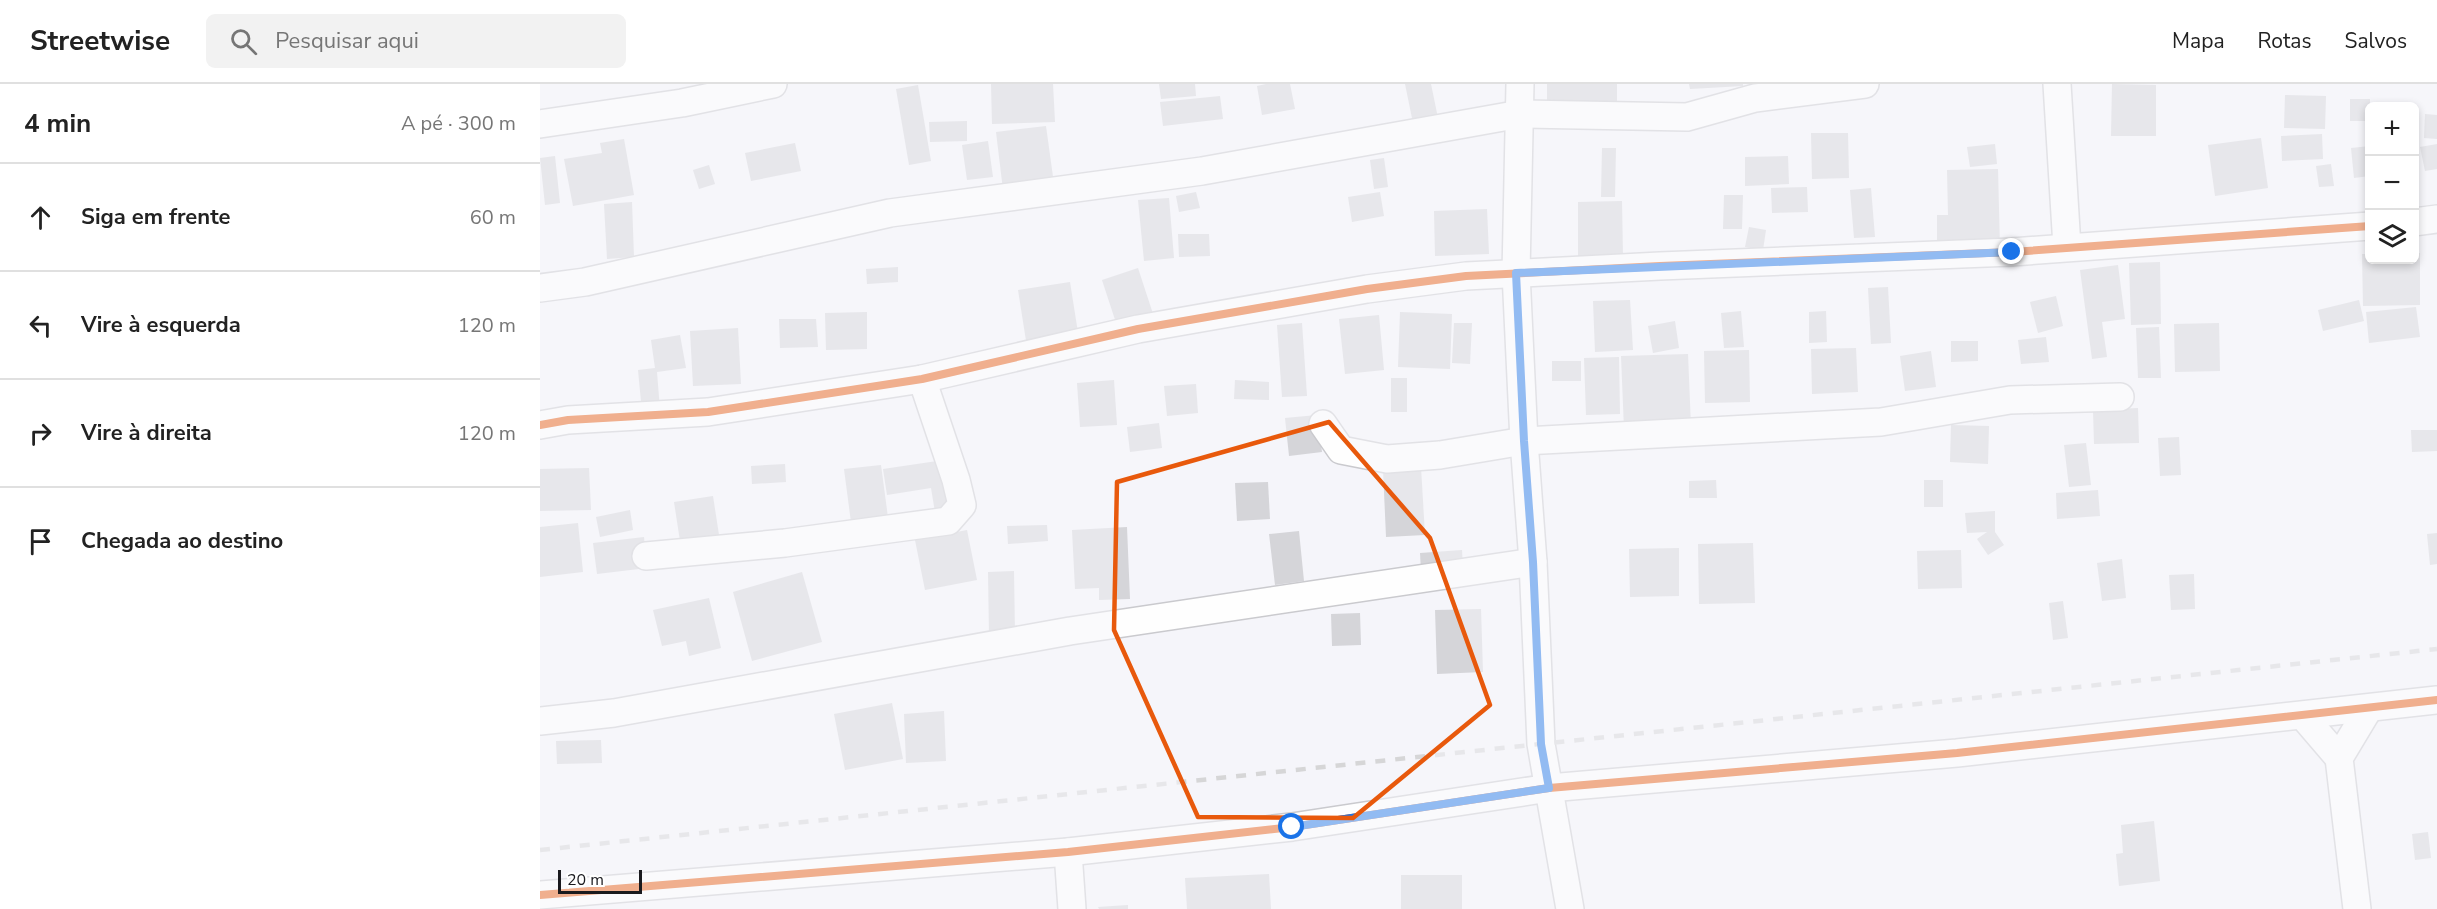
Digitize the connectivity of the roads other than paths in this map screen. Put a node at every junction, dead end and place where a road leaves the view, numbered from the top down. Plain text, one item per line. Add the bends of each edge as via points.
1 (773, 84) edge
2 (1520, 84) edge
3 (1865, 84) edge
4 (2057, 84) edge
5 (1520, 114) junction
6 (540, 124) edge
7 (2437, 219) edge
8 (2419, 221) edge
9 (2365, 225) edge
10 (2067, 247) junction
11 (1516, 273) junction
12 (540, 288) edge
13 (922, 379) junction
14 (2120, 397) dead end
15 (1323, 424) dead end
16 (540, 425) edge
17 (1524, 441) junction
18 (646, 556) dead end
19 (1533, 562) junction
20 (2437, 700) edge
21 (2369, 708) junction
22 (2303, 716) junction
23 (540, 721) edge
24 (2339, 758) junction
25 (1549, 788) junction
26 (1068, 852) junction
27 (540, 895) edge
28 (625, 899) edge
29 (1072, 909) edge
30 (1570, 909) edge
31 (2357, 909) edge

1 - 6 street via 682,103
2 - 5 street
3 - 5 street via 1755,98 1687,117
4 - 10 street
5 - 11 street
5 - 12 street via 1203,171 890,213 585,282
7 - 8 street
9 - 10 street
10 - 11 street
11 - 13 street via 1367,289 1138,329
11 - 17 street
13 - 16 street via 708,412
13 - 18 street via 962,505 948,521 785,543
14 - 17 street via 2010,400 1881,422
15 - 17 street via 1341,450 1387,459
17 - 19 street
19 - 23 street via 1070,631 614,713
19 - 25 street via 1541,744
20 - 21 street
21 - 22 street
21 - 24 street
22 - 24 street
22 - 25 street via 1957,753
24 - 31 street
25 - 26 street via 1292,827
25 - 30 street
26 - 28 street
26 - 29 street
27 - 28 street

